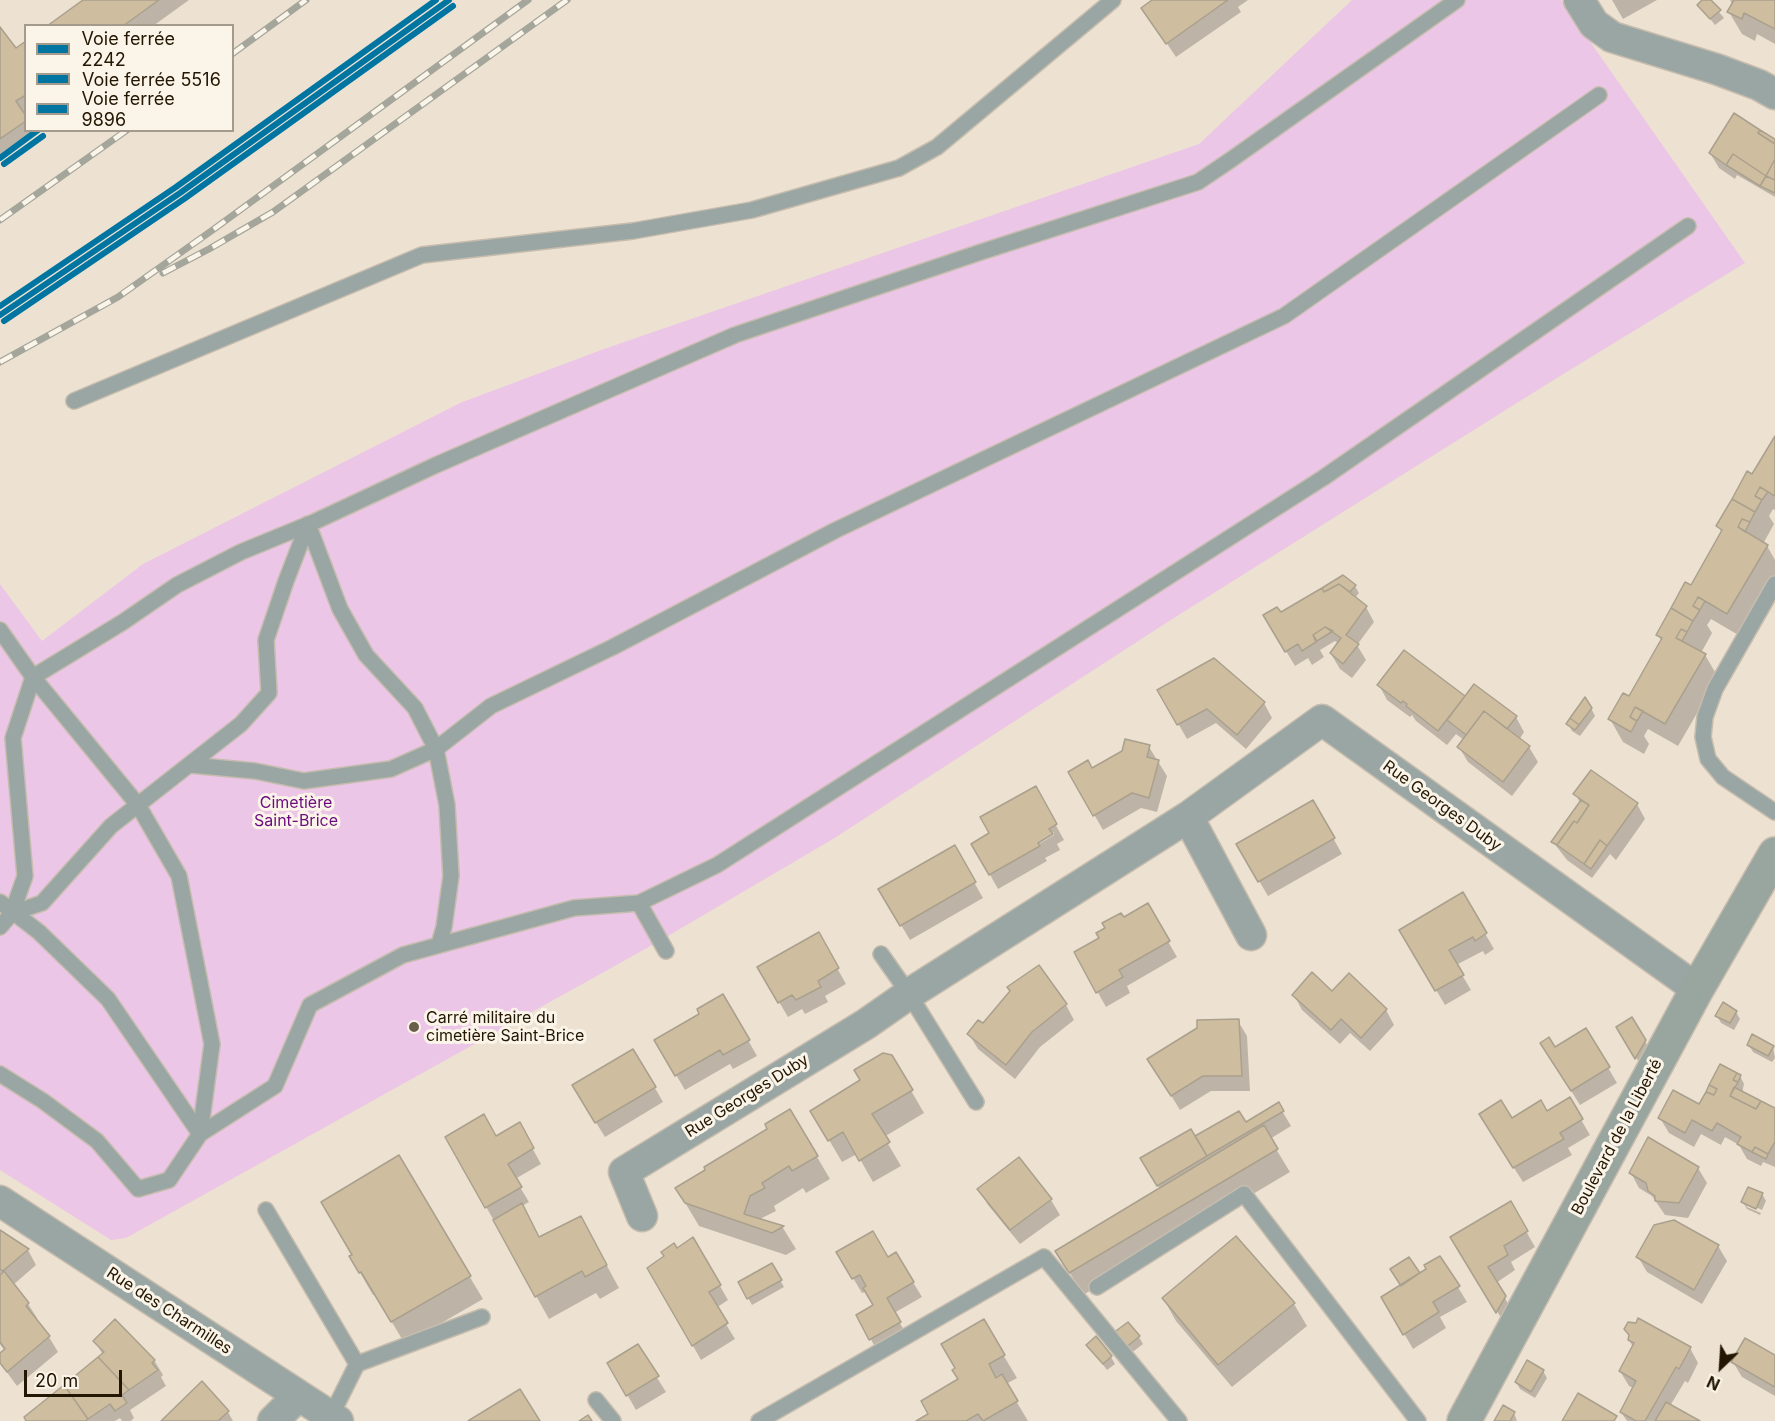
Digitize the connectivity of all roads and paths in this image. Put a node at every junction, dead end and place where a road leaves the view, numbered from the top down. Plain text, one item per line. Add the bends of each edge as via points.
1 (1113, 0) edge
2 (1457, 0) edge
3 (1579, 0) edge
4 (1775, 94) edge
5 (1599, 95) dead end
6 (1688, 226) dead end
7 (74, 401) dead end
8 (308, 524) junction
9 (1775, 584) edge
10 (0, 630) edge
11 (33, 677) junction
12 (435, 749) junction
13 (190, 765) junction
14 (138, 805) junction
15 (1775, 812) edge
16 (1188, 818) junction
17 (1775, 855) edge
18 (0, 903) edge
19 (639, 903) junction
20 (12, 913) junction
21 (0, 927) edge
22 (1251, 935) dead end
23 (439, 945) junction
24 (666, 951) dead end
25 (880, 954) dead end
26 (1697, 989) junction
27 (909, 994) junction
28 (0, 1074) edge
29 (976, 1102) dead end
30 (200, 1134) junction
31 (0, 1202) edge
32 (266, 1210) dead end
33 (642, 1216) dead end
34 (1097, 1287) dead end
35 (482, 1317) dead end
36 (357, 1364) junction
37 (298, 1396) junction
38 (596, 1400) dead end
39 (335, 1419) edge
40 (273, 1421) edge
41 (613, 1421) edge
42 (759, 1421) edge
43 (1179, 1421) edge
44 (1418, 1421) edge
45 (1464, 1421) edge

1 - 7 lane via 937,147 899,168 752,210 633,231 422,255
2 - 8 lane via 1198,182 735,335
3 - 4 street via 1594,24 1612,37 1716,69
5 - 12 lane via 1284,316 836,530 491,706
6 - 19 lane via 1323,478 717,865
8 - 11 lane via 177,585
8 - 12 lane via 340,609 366,655 415,708
8 - 13 lane via 266,640 269,693 241,724
9 - 15 lane via 1715,689 1704,717 1703,737 1708,759 1723,777
10 - 11 lane
11 - 14 lane
11 - 20 lane via 13,738 25,876
12 - 13 lane via 391,769 304,781 255,771
12 - 23 lane via 447,805 452,876
13 - 14 lane
14 - 20 lane via 111,826 42,903
14 - 30 lane via 179,876 212,1044
16 - 22 street
16 - 26 street, Rue Georges Duby via 1322,720
16 - 27 street, Rue Georges Duby
17 - 26 main road, Boulevard de la Liberté
18 - 20 lane
19 - 23 lane via 574,908
19 - 24 lane
20 - 21 lane
20 - 30 lane via 39,932 108,999
23 - 30 lane via 403,955 310,1005 275,1086
25 - 27 lane
26 - 45 main road, Boulevard de la Liberté
27 - 29 lane
27 - 33 street, Rue Georges Duby via 624,1172
28 - 30 lane via 97,1141 138,1189 169,1180
31 - 37 street, Rue des Charmilles
32 - 36 lane
34 - 44 lane via 1244,1194
35 - 36 lane
36 - 39 lane
37 - 39 street, Rue des Charmilles
37 - 40 street
38 - 41 lane
42 - 43 lane via 1044,1257

